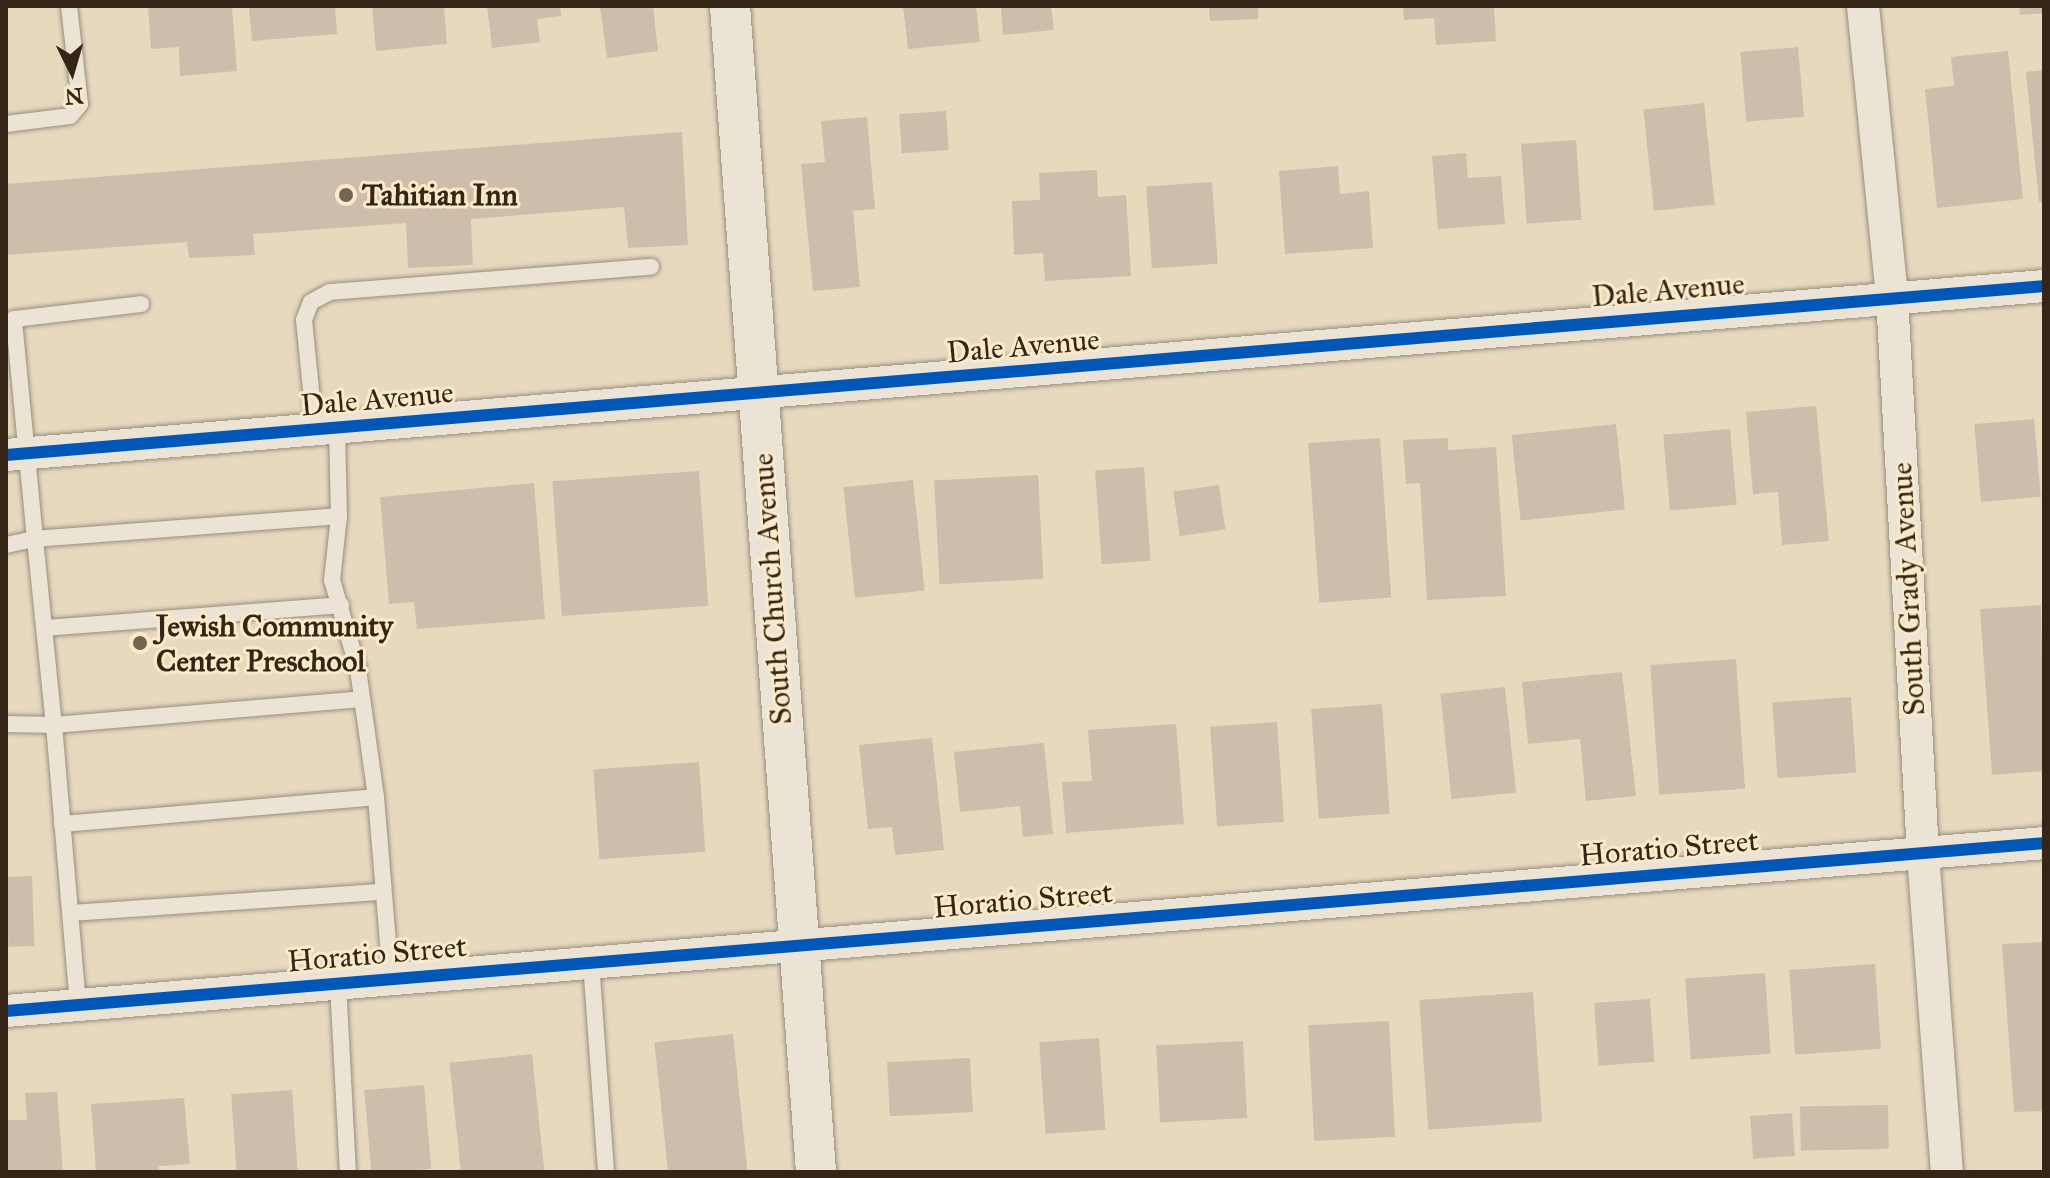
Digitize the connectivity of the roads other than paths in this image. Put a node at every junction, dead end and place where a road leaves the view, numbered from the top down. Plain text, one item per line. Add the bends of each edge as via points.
1 (69, 6) edge
2 (730, 6) edge
3 (1863, 6) edge
4 (6, 124) edge
5 (651, 267) dead end
6 (2044, 286) edge
7 (1892, 297) junction
8 (141, 304) dead end
9 (757, 395) junction
10 (326, 429) junction
11 (17, 454) edge
12 (339, 516) junction
13 (35, 539) junction
14 (6, 545) edge
15 (341, 605) junction
16 (45, 628) junction
17 (362, 699) junction
18 (6, 724) edge
19 (54, 725) junction
20 (376, 797) junction
21 (62, 824) junction
22 (2044, 843) edge
23 (1923, 854) junction
24 (382, 892) junction
25 (71, 913) junction
26 (799, 944) junction
27 (591, 962) junction
28 (391, 979) junction
29 (338, 983) junction
30 (78, 1005) junction
31 (6, 1011) edge
32 (348, 1172) edge
33 (606, 1172) edge
34 (816, 1172) edge
35 (1947, 1172) edge

1 - 4 lane via 80,104 70,116
2 - 9 street, South Church Avenue
3 - 7 street, South Grady Avenue
5 - 10 lane via 330,292 311,302 304,320
6 - 7 street, Dale Avenue
7 - 9 street, Dale Avenue
7 - 23 street, South Grady Avenue
8 - 11 lane via 14,319
9 - 10 street, Dale Avenue
9 - 26 street, South Church Avenue
10 - 11 street, Dale Avenue
10 - 12 lane
11 - 13 lane
12 - 13 lane
12 - 15 lane via 332,580
13 - 14 lane
13 - 16 lane
15 - 16 lane
15 - 17 lane
16 - 19 lane
17 - 19 lane
17 - 20 lane
18 - 19 lane
19 - 21 lane
20 - 21 lane
20 - 24 lane
21 - 25 lane
22 - 23 street, Horatio Street
23 - 26 street, Horatio Street
23 - 35 street, South Grady Avenue
24 - 25 lane
24 - 28 lane
25 - 30 lane
26 - 27 street, Horatio Street
26 - 34 street, South Church Avenue
27 - 28 street, Horatio Street
27 - 33 lane
28 - 29 street, Horatio Street
29 - 30 street, Horatio Street
29 - 32 lane
30 - 31 street, Horatio Street

